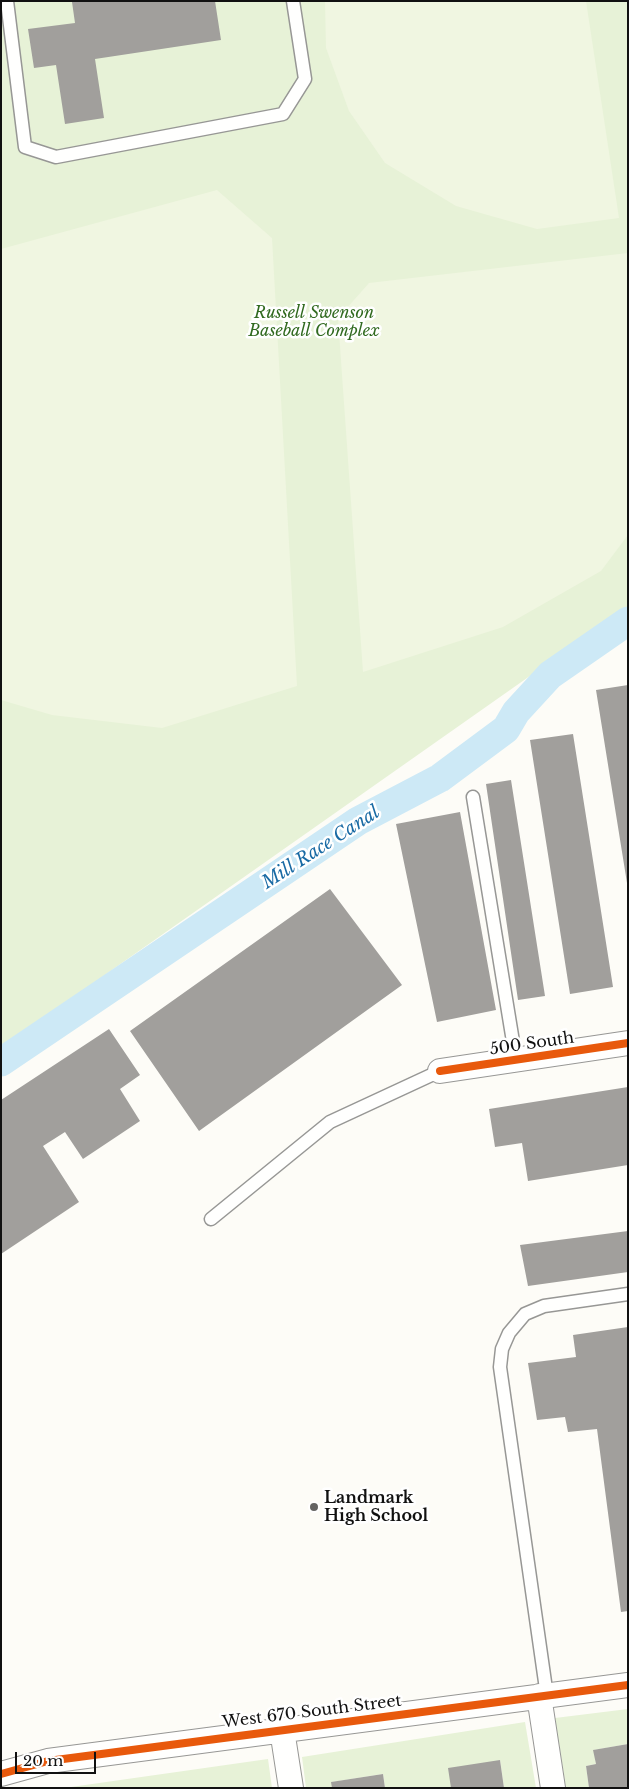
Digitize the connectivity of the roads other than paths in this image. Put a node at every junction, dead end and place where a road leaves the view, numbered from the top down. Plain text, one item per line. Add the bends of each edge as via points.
1 (7, 1) edge
2 (293, 1) edge
3 (473, 797) dead end
4 (628, 1043) edge
5 (516, 1060) junction
6 (440, 1071) joint
7 (211, 1219) dead end
8 (628, 1294) edge
9 (628, 1686) edge
10 (543, 1696) junction
11 (282, 1730) junction
12 (1, 1774) edge
13 (291, 1788) edge
14 (553, 1788) edge

1 - 2 lane via 25,147 56,157 282,114 305,79
3 - 5 lane
4 - 5 street, 500 South
5 - 6 street, 500 South
6 - 7 lane via 330,1122
8 - 10 lane via 544,1306 525,1314 509,1333 502,1349 500,1367
9 - 10 street, West 670 South Street
10 - 11 street, West 670 South Street
10 - 14 street
11 - 12 street, West 670 South Street via 48,1761
11 - 13 street

